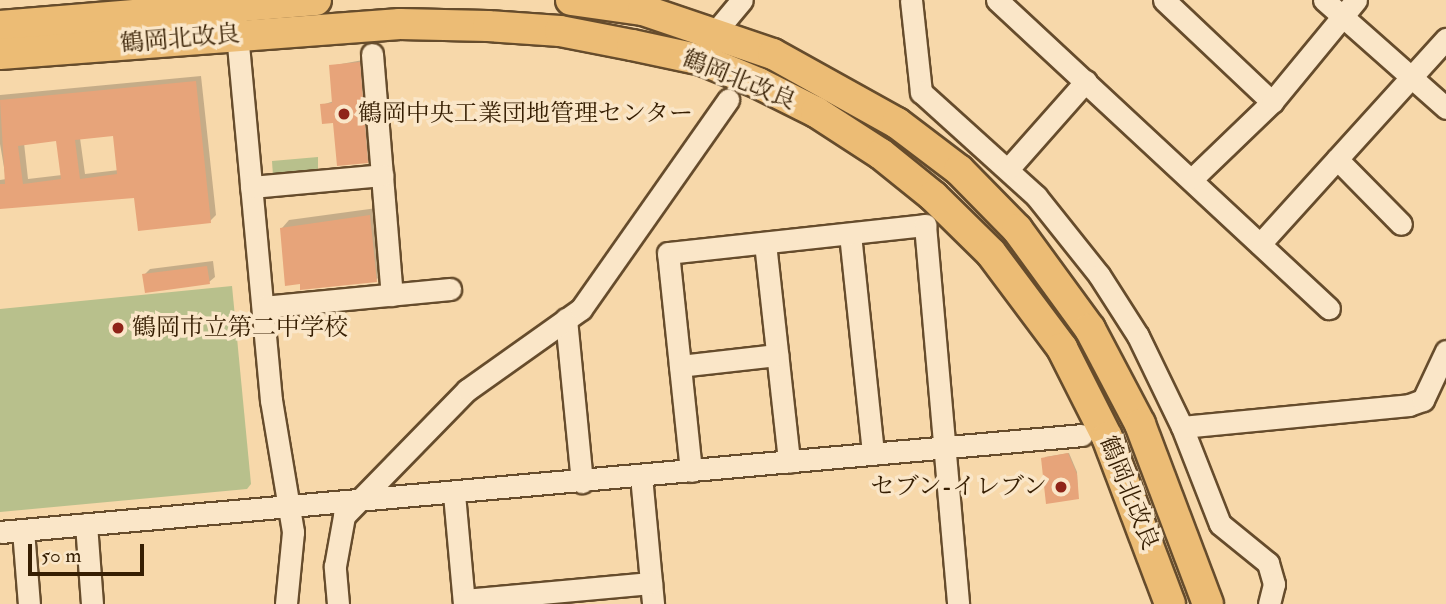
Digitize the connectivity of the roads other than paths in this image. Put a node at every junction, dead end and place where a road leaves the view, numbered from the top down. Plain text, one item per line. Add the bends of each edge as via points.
1 (316, 0) edge
2 (571, 0) edge
3 (742, 0) edge
4 (911, 0) edge
5 (997, 0) edge
6 (1164, 0) edge
7 (1324, 0) edge
8 (1356, 0) edge
9 (235, 14) edge
10 (1341, 16) junction
11 (0, 26) edge
12 (716, 32) junction
13 (1446, 39) edge
14 (0, 54) edge
15 (372, 54) dead end
16 (1411, 77) junction
17 (1086, 81) junction
18 (728, 100) dead end
19 (1272, 102) junction
20 (1446, 108) edge
21 (1337, 159) junction
22 (1009, 168) junction
23 (383, 175) junction
24 (1193, 178) junction
25 (251, 187) junction
26 (1401, 224) dead end
27 (850, 234) junction
28 (765, 243) junction
29 (1260, 244) junction
30 (450, 289) dead end
31 (392, 295) junction
32 (262, 307) junction
33 (1329, 308) dead end
34 (566, 319) junction
35 (1446, 351) edge
36 (777, 355) junction
37 (680, 366) junction
38 (1182, 427) junction
39 (1082, 435) dead end
40 (944, 448) junction
41 (873, 454) junction
42 (789, 462) junction
43 (691, 471) junction
44 (641, 476) junction
45 (582, 482) junction
46 (454, 494) junction
47 (355, 503) junction
48 (290, 506) junction
49 (86, 524) junction
50 (23, 530) junction
51 (0, 532) edge
52 (652, 594) edge
53 (464, 602) edge
54 (29, 604) edge
55 (92, 604) edge
56 (286, 604) edge
57 (338, 604) edge
58 (958, 604) edge
59 (1170, 604) edge
60 (1208, 604) edge
61 (1269, 604) edge

1 - 9 highway, 鶴岡北改良
2 - 12 highway, 鶴岡北改良 via 643,10
3 - 12 street
4 - 22 street via 921,92
5 - 17 street
6 - 19 street
7 - 10 street
8 - 10 street
9 - 11 highway, 鶴岡北改良
9 - 14 highway, 鶴岡北改良
9 - 25 street
9 - 59 highway, 鶴岡北改良 via 560,31 702,60 816,112 881,154 933,196 991,253 1062,348 1107,437
10 - 16 street
10 - 19 street
12 - 60 highway, 鶴岡北改良 via 773,54 897,123 959,170 1017,229 1090,329 1140,424
13 - 16 street
15 - 23 street
16 - 20 street
16 - 21 street
17 - 22 street
17 - 24 street
18 - 34 street via 580,309
19 - 24 street
21 - 26 street
21 - 29 street
22 - 38 street via 1066,229 1099,275 1138,336
23 - 25 street
23 - 31 street
24 - 29 street
25 - 32 street
27 - 28 street
27 - 40 street via 925,225
27 - 41 street
28 - 36 street
28 - 37 street via 668,253
29 - 33 street
30 - 31 street
31 - 32 street
32 - 48 street via 271,400
34 - 45 street
34 - 47 street via 467,390
35 - 38 street via 1423,400 1409,405
36 - 37 street
36 - 42 street
37 - 43 street
38 - 61 street via 1220,524 1268,563 1274,584
39 - 40 street
40 - 41 street
40 - 58 street
41 - 42 street
42 - 43 street
43 - 44 street
44 - 45 street
44 - 52 street
45 - 46 street
46 - 47 street
46 - 53 street
47 - 48 street
47 - 57 street via 344,516 335,566
48 - 49 street
48 - 56 street via 293,532
49 - 50 street
49 - 55 street
50 - 51 street
50 - 54 street
52 - 53 street

